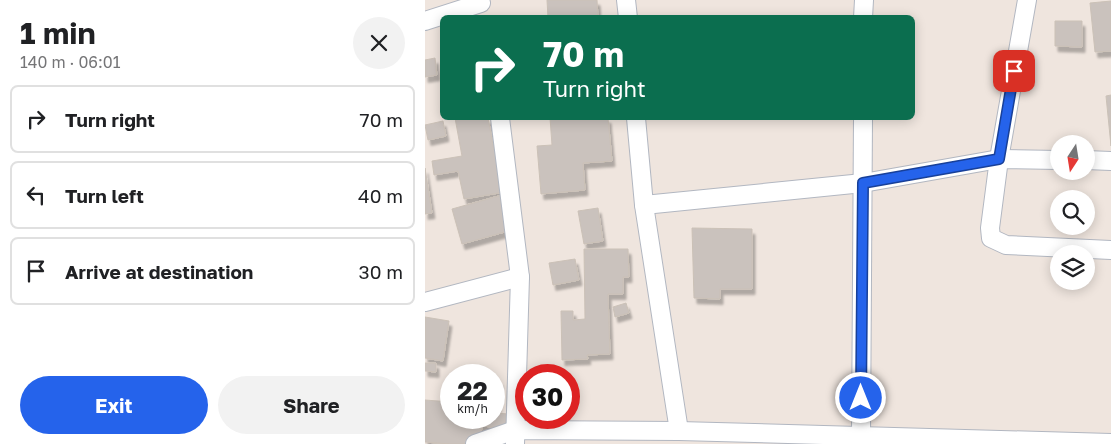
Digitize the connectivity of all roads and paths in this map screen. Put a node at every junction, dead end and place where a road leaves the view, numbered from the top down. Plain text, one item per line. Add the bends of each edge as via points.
1 (626, 0) edge
2 (864, 0) edge
3 (1027, 0) edge
4 (482, 7) edge
5 (449, 15) edge
6 (628, 15) edge
7 (863, 15) edge
8 (440, 17) edge
9 (425, 21) edge
10 (500, 120) edge
11 (637, 120) edge
12 (863, 120) edge
13 (999, 159) junction
14 (1050, 160) edge
15 (1095, 160) edge
16 (1111, 161) edge
17 (863, 183) junction
18 (644, 205) junction
19 (1111, 250) edge
20 (520, 277) junction
21 (425, 302) edge
22 (679, 431) junction
23 (861, 436) junction
24 (515, 437) edge
25 (620, 438) edge
26 (1111, 443) edge
27 (475, 444) edge

1 - 6 street
2 - 7 street
3 - 13 street
4 - 5 street
8 - 9 street
10 - 20 street
11 - 18 street
12 - 17 street
13 - 14 street
13 - 17 street
13 - 19 street via 989,228 991,238 1006,245
15 - 16 street
17 - 18 street
17 - 23 street
18 - 22 street
20 - 21 street
20 - 24 street
22 - 23 street
22 - 25 street
23 - 26 street
24 - 25 street
24 - 27 street

